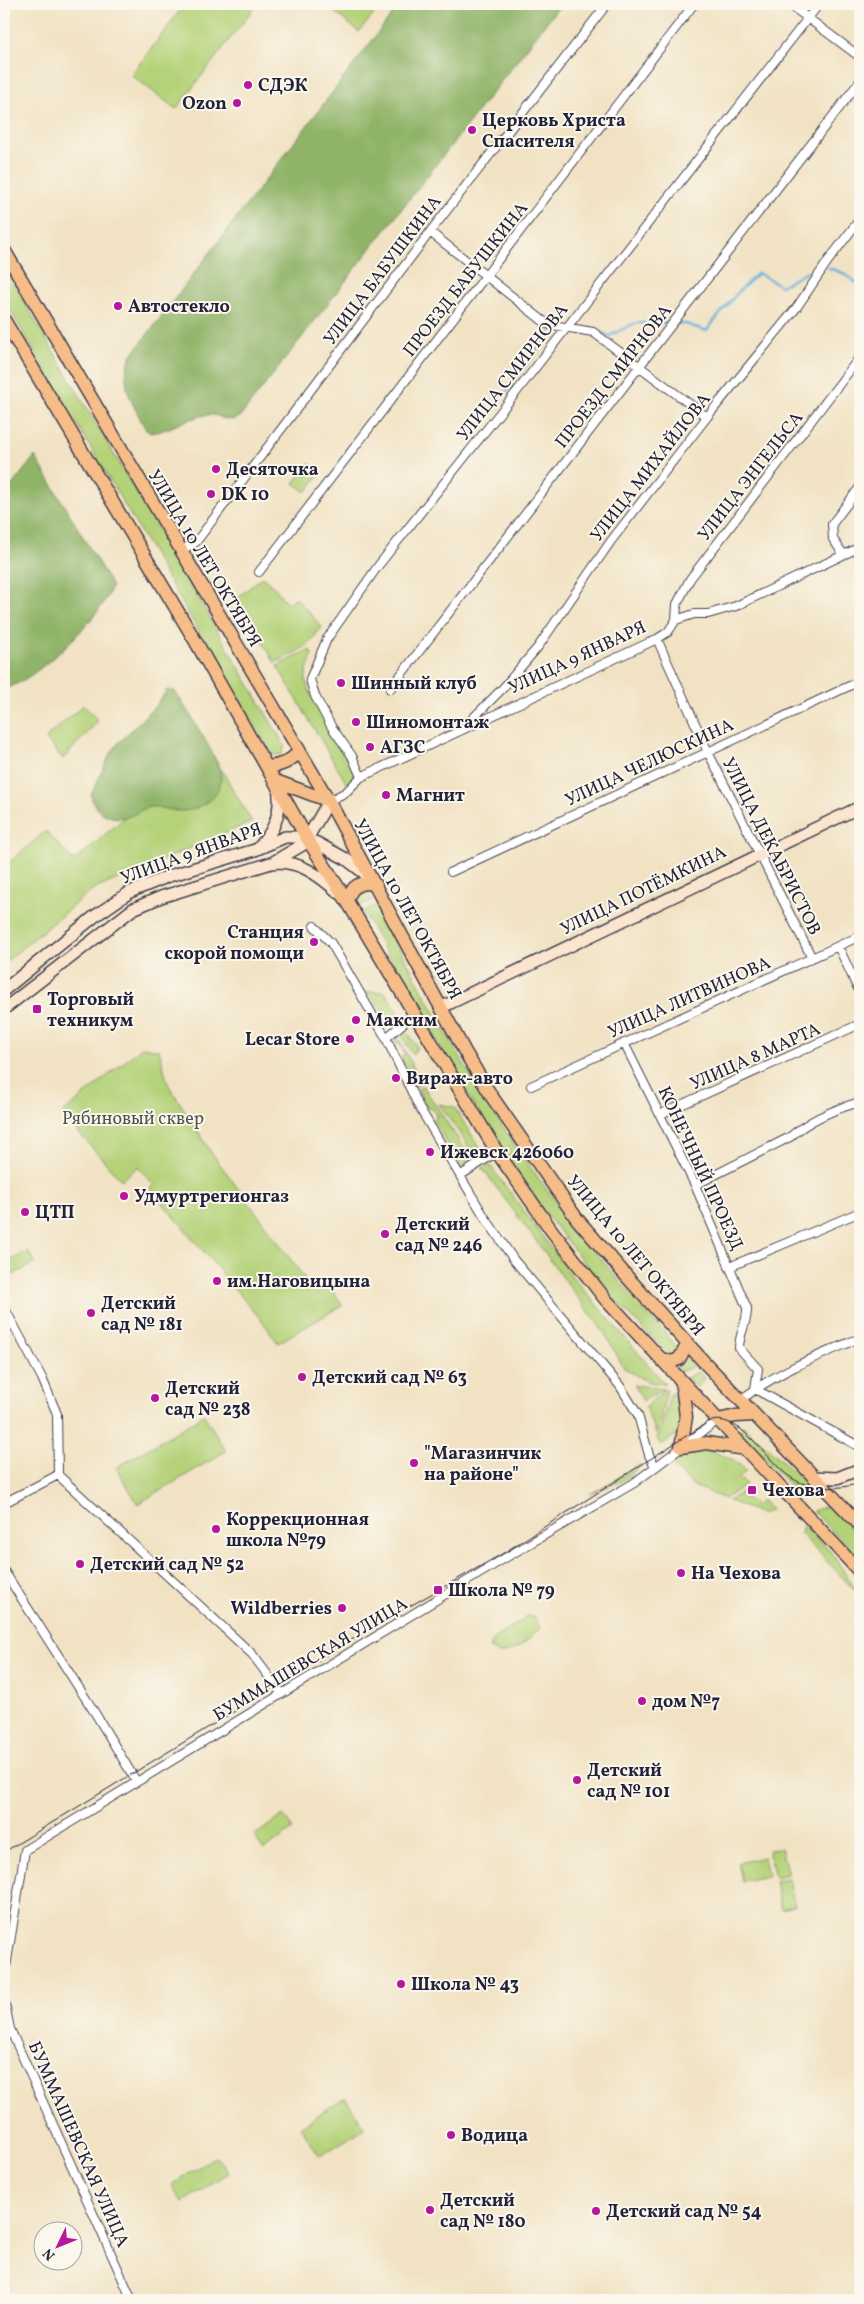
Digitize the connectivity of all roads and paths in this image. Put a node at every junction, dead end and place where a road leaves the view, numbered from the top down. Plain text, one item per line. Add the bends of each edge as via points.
1 (607, 4) edge
2 (694, 4) edge
3 (789, 4) edge
4 (819, 4) edge
5 (808, 18) junction
6 (860, 57) edge
7 (860, 81) edge
8 (860, 219) edge
9 (430, 232) junction
10 (4, 250) edge
11 (487, 275) junction
12 (4, 320) edge
13 (567, 327) junction
14 (860, 357) edge
15 (639, 367) junction
16 (707, 417) junction
17 (860, 486) edge
18 (860, 547) edge
19 (180, 551) junction
20 (843, 554) junction
21 (259, 572) dead end
22 (676, 620) junction
23 (657, 639) junction
24 (860, 681) edge
25 (390, 689) dead end
26 (460, 731) junction
27 (299, 751) junction
28 (708, 752) junction
29 (268, 767) junction
30 (361, 777) junction
31 (276, 782) junction
32 (329, 801) junction
33 (860, 807) edge
34 (308, 840) junction
35 (255, 850) junction
36 (760, 854) junction
37 (271, 863) junction
38 (450, 872) dead end
39 (376, 885) junction
40 (346, 901) junction
41 (314, 926) dead end
42 (860, 936) edge
43 (838, 946) junction
44 (812, 958) junction
45 (4, 990) edge
46 (860, 993) edge
47 (442, 1007) junction
48 (4, 1009) edge
49 (413, 1014) junction
50 (860, 1024) edge
51 (386, 1038) junction
52 (624, 1043) junction
53 (531, 1086) dead end
54 (860, 1102) edge
55 (661, 1114) junction
56 (497, 1152) junction
57 (461, 1175) junction
58 (695, 1185) junction
59 (860, 1212) edge
60 (730, 1267) junction
61 (4, 1307) edge
62 (860, 1338) edge
63 (688, 1344) junction
64 (660, 1358) junction
65 (682, 1384) junction
66 (755, 1389) junction
67 (741, 1400) junction
68 (755, 1415) junction
69 (718, 1420) junction
70 (681, 1447) junction
71 (860, 1447) edge
72 (746, 1450) junction
73 (655, 1466) junction
74 (860, 1469) edge
75 (58, 1475) junction
76 (814, 1477) junction
77 (4, 1503) edge
78 (860, 1525) edge
79 (4, 1571) edge
80 (860, 1572) edge
81 (282, 1694) junction
82 (136, 1781) junction
83 (4, 1979) edge
84 (4, 1999) edge
85 (132, 2300) edge

1 - 9 street, УЛИЦА БАБУШКИНА
2 - 11 street, ПРОЕЗД БАБУШКИНА
3 - 5 street
4 - 5 street, УЛИЦА СМИРНОВА
5 - 6 street
5 - 13 street, УЛИЦА СМИРНОВА
7 - 15 street, ПРОЕЗД СМИРНОВА
8 - 16 street, УЛИЦА МИХАЙЛОВА via 797,307
9 - 11 street
9 - 19 street, УЛИЦА БАБУШКИНА via 196,542
10 - 19 main road, УЛИЦА 10 ЛЕТ ОКТЯБРЯ
11 - 13 street via 547,324
11 - 21 street, ПРОЕЗД БАБУШКИНА
12 - 29 main road
13 - 15 street via 593,332
13 - 30 street, УЛИЦА СМИРНОВА via 378,566 316,661 310,679 315,696 352,756
14 - 22 street, УЛИЦА ЭНГЕЛЬСА via 690,579 677,604
15 - 16 street
15 - 25 street, ПРОЕЗД СМИРНОВА
16 - 26 street, УЛИЦА МИХАЙЛОВА via 611,541 538,647
17 - 20 street via 832,524 833,539
18 - 20 street
19 - 27 main road, УЛИЦА 10 ЛЕТ ОКТЯБРЯ
20 - 22 street via 736,606
22 - 23 street, УЛИЦА 9 ЯНВАРЯ via 668,632
23 - 26 street, УЛИЦА 9 ЯНВАРЯ
23 - 28 street, УЛИЦА ДЕКАБРИСТОВ
24 - 28 street, УЛИЦА ЧЕЛЮСКИНА
26 - 30 street, УЛИЦА 9 ЯНВАРЯ
27 - 29 main road via 287,763
27 - 32 main road, УЛИЦА 10 ЛЕТ ОКТЯБРЯ
28 - 36 street, УЛИЦА ДЕКАБРИСТОВ
28 - 38 street, УЛИЦА ЧЕЛЮСКИНА
29 - 31 main road
30 - 32 street, УЛИЦА 9 ЯНВАРЯ via 346,792
31 - 32 main road
31 - 34 main road
31 - 35 main road via 278,814 269,836
32 - 34 main road
32 - 39 main road, УЛИЦА 10 ЛЕТ ОКТЯБРЯ
33 - 36 main road, УЛИЦА ПОТЁМКИНА
34 - 35 main road, УЛИЦА 9 ЯНВАРЯ via 285,838
34 - 37 main road
34 - 39 main road, УЛИЦА 9 ЯНВАРЯ via 360,869
34 - 40 main road
35 - 45 main road, УЛИЦА 9 ЯНВАРЯ via 169,876 130,892 94,916
36 - 44 street, УЛИЦА ДЕКАБРИСТОВ
36 - 47 main road, УЛИЦА ПОТЁМКИНА
37 - 40 main road, УЛИЦА 9 ЯНВАРЯ via 283,862 305,869 322,878
37 - 48 main road, УЛИЦА 9 ЯНВАРЯ via 161,897 133,909
39 - 40 main road via 368,882 357,885
39 - 47 main road, УЛИЦА 10 ЛЕТ ОКТЯБРЯ
40 - 49 main road
41 - 51 street via 331,943
42 - 43 street, УЛИЦА ЛИТВИНОВА
43 - 44 street, УЛИЦА ЛИТВИНОВА
43 - 46 street, УЛИЦА ДЕКАБРИСТОВ
44 - 52 street, УЛИЦА ЛИТВИНОВА
47 - 63 main road, УЛИЦА 10 ЛЕТ ОКТЯБРЯ via 492,1097 577,1219
49 - 51 street
49 - 56 main road
50 - 55 street, УЛИЦА 8 МАРТА
51 - 57 street via 419,1107
52 - 53 street, УЛИЦА ЛИТВИНОВА
52 - 55 street, КОНЕЧНЫЙ ПРОЕЗД
54 - 58 street via 835,1109 802,1126 790,1137
55 - 58 street, КОНЕЧНЫЙ ПРОЕЗД
56 - 57 street
56 - 64 main road via 606,1300
57 - 73 street via 514,1260 620,1386 638,1415
58 - 60 street, КОНЕЧНЫЙ ПРОЕЗД
59 - 60 street
60 - 66 street, КОНЕЧНЫЙ ПРОЕЗД via 747,1308 748,1318 740,1334 739,1348 758,1369
61 - 75 street via 42,1378 57,1414
62 - 66 street
63 - 64 main road via 679,1359 671,1362
63 - 67 main road, УЛИЦА 10 ЛЕТ ОКТЯБРЯ
64 - 65 main road
65 - 69 main road
65 - 70 main road via 686,1417
66 - 67 street
66 - 71 street
67 - 68 main road, УЛИЦА 10 ЛЕТ ОКТЯБРЯ
68 - 69 main road
68 - 76 main road, УЛИЦА 10 ЛЕТ ОКТЯБРЯ
69 - 70 street, БУММАШЕВСКАЯ УЛИЦА
69 - 72 main road
70 - 72 main road via 707,1443
70 - 73 street, БУММАШЕВСКАЯ УЛИЦА
72 - 80 main road
73 - 81 street, БУММАШЕВСКАЯ УЛИЦА via 634,1483
74 - 76 main road via 837,1478
75 - 77 street
75 - 81 street via 252,1654
76 - 78 main road, УЛИЦА 10 ЛЕТ ОКТЯБРЯ
79 - 82 street
81 - 82 street, БУММАШЕВСКАЯ УЛИЦА
82 - 83 street, БУММАШЕВСКАЯ УЛИЦА via 25,1850
84 - 85 street, БУММАШЕВСКАЯ УЛИЦА via 10,2029

